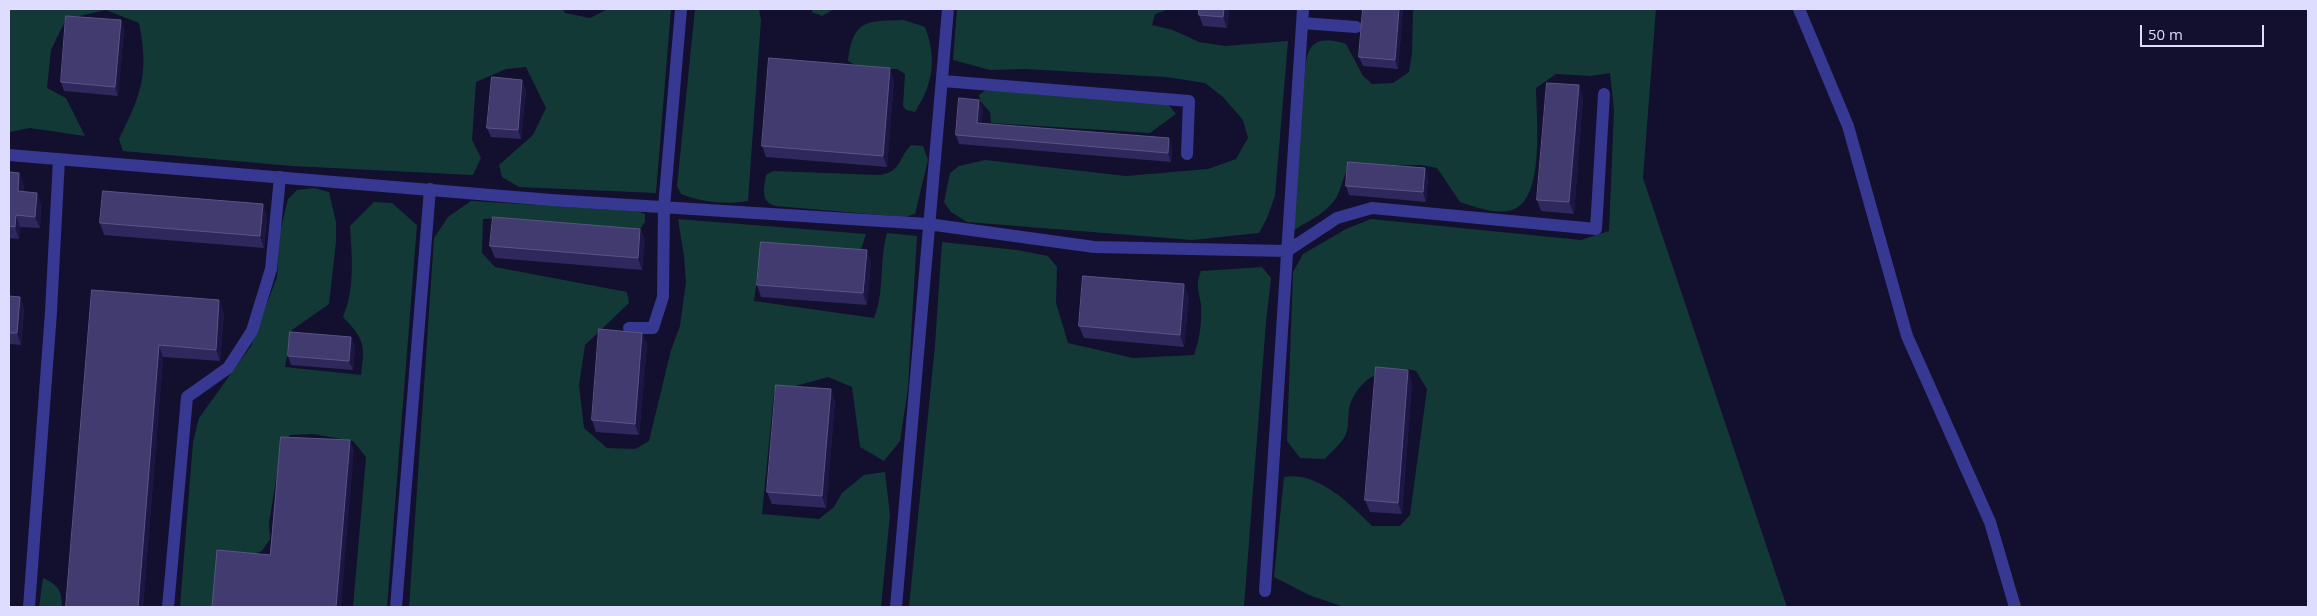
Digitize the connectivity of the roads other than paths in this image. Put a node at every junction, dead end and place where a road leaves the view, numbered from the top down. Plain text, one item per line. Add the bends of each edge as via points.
1 (681, 9) edge
2 (948, 9) edge
3 (1303, 9) edge
4 (1799, 9) edge
5 (1302, 22) junction
6 (1356, 27) dead end
7 (943, 81) junction
8 (1604, 94) dead end
9 (1187, 154) dead end
10 (9, 155) edge
11 (59, 159) junction
12 (280, 177) junction
13 (430, 190) junction
14 (664, 207) junction
15 (928, 224) junction
16 (1288, 251) junction
17 (629, 328) dead end
18 (1265, 590) dead end
19 (29, 607) edge
20 (168, 607) edge
21 (396, 607) edge
22 (896, 607) edge
23 (2015, 607) edge

1 - 14 lane
2 - 7 lane
3 - 5 lane
4 - 23 lane via 1848,126 1907,336 1990,522
5 - 6 lane
5 - 16 lane
7 - 9 lane via 1189,101
7 - 15 lane
8 - 16 lane via 1596,229 1372,208 1337,218
10 - 11 lane
11 - 12 lane
11 - 19 lane
12 - 13 lane
12 - 20 lane via 271,269 252,331 228,368 187,397
13 - 14 lane
13 - 21 lane
14 - 15 lane
14 - 17 lane via 663,297 653,328
15 - 16 lane via 1094,247
15 - 22 lane
16 - 18 lane

